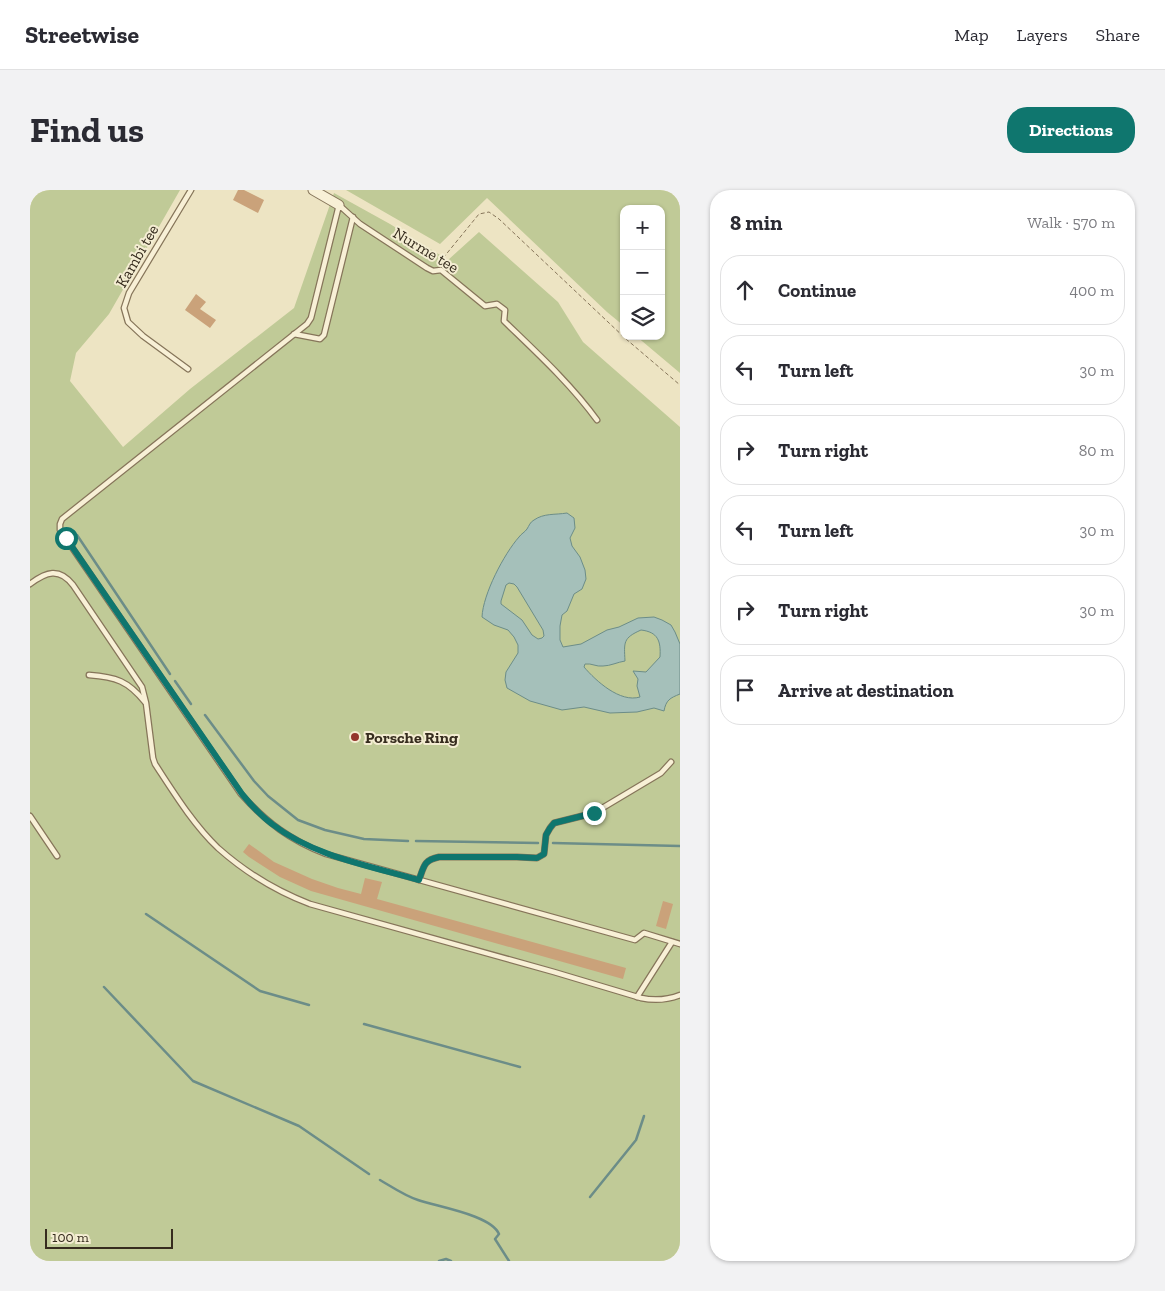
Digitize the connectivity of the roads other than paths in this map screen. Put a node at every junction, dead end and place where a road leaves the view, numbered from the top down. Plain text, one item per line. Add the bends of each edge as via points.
1 (191, 190) edge
2 (313, 190) edge
3 (339, 205) junction
4 (352, 217) junction
5 (294, 334) junction
6 (188, 369) dead end
7 (597, 420) dead end
8 (30, 584) edge
9 (89, 675) dead end
10 (146, 703) junction
11 (672, 762) dead end
12 (30, 816) edge
13 (57, 856) dead end
14 (419, 880) junction
15 (672, 942) junction
16 (680, 944) edge
17 (680, 995) edge
18 (637, 997) junction

1 - 6 lane, Kambi tee via 129,293 124,308 128,322
2 - 3 street
3 - 4 lane, Nurme tee
3 - 5 lane via 311,318
4 - 5 lane via 324,335 320,339
4 - 7 lane, Nurme tee via 433,271 441,270 485,306 497,304 505,310 504,321 584,402
5 - 14 lane via 62,519 60,530 236,786 256,810 308,847
8 - 10 lane via 50,573 68,578 138,679
9 - 10 lane via 108,676 121,681 136,690
10 - 18 lane via 155,764 217,847 266,883 310,904
11 - 14 lane via 661,773 594,813 554,823 546,835 544,854 537,858 431,858
12 - 13 lane
14 - 15 lane via 635,940 644,933
15 - 16 lane
15 - 18 lane
17 - 18 lane via 661,1000

